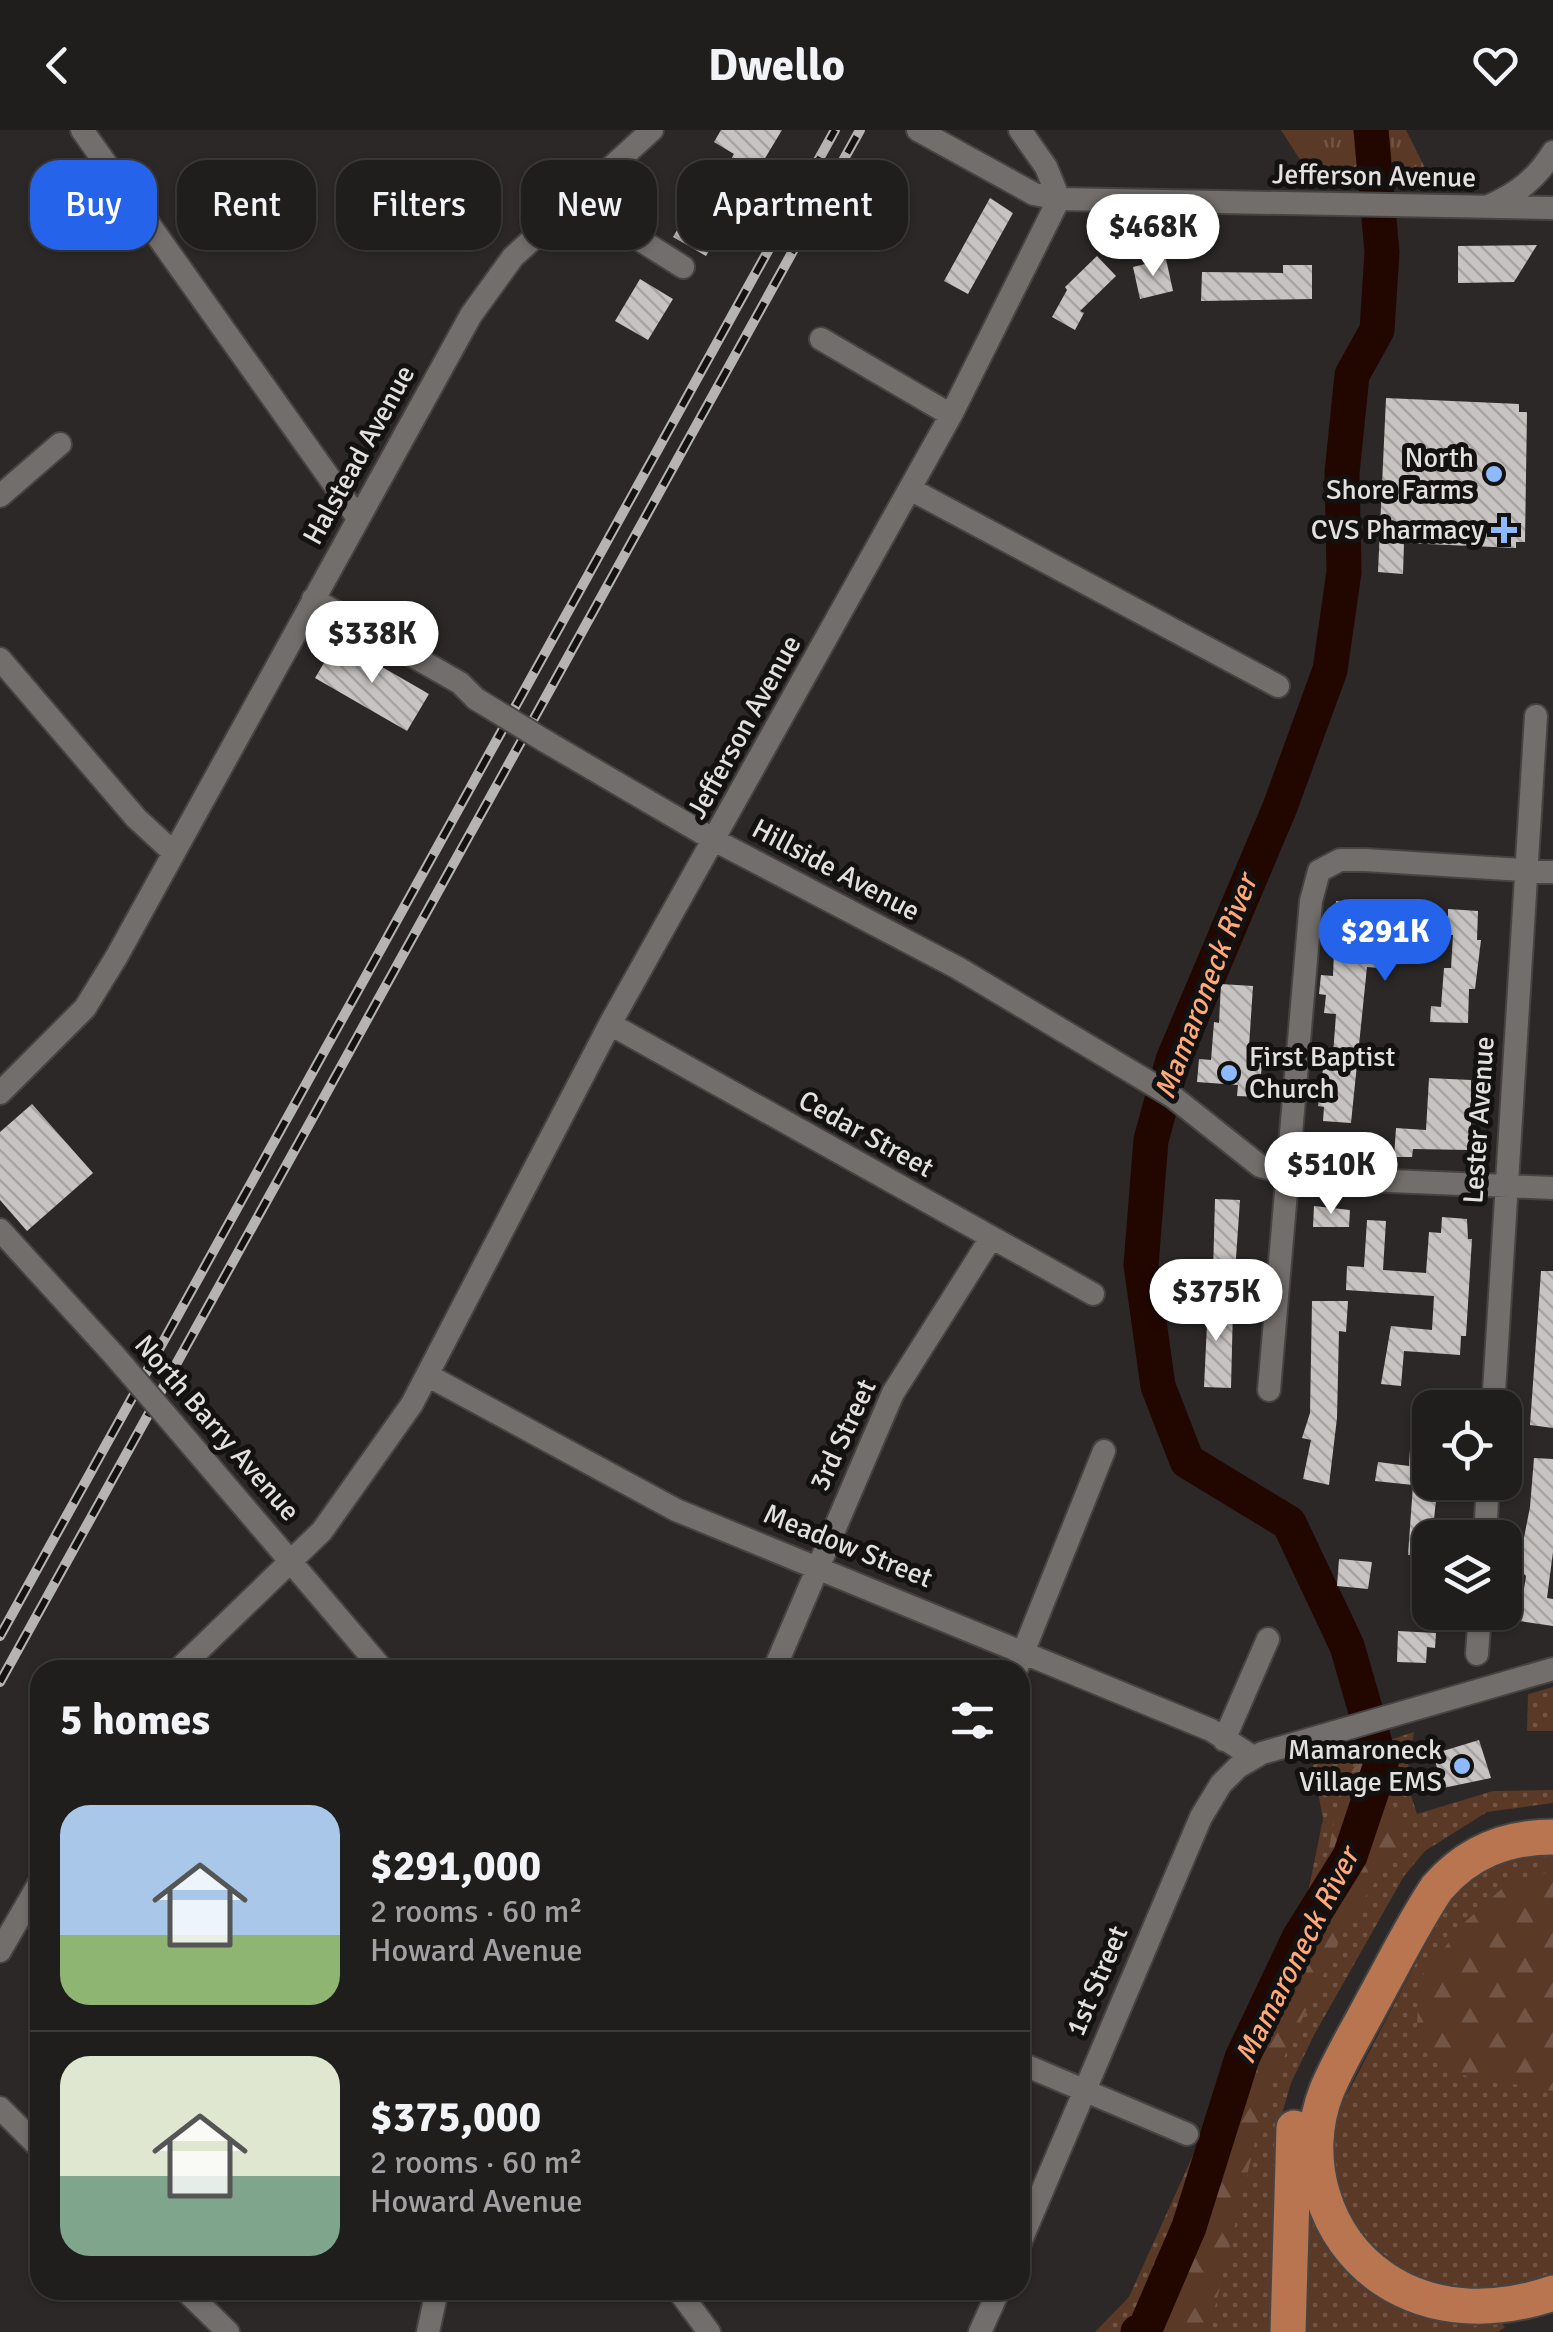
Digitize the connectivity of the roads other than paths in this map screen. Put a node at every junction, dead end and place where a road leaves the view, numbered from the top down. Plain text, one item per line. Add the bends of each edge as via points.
1 (82, 130) edge
2 (652, 130) edge
3 (918, 130) edge
4 (1020, 130) edge
5 (628, 138) edge
6 (964, 140) edge
7 (1553, 152) edge
8 (610, 160) edge
9 (1059, 199) junction
10 (1485, 208) junction
11 (1553, 208) edge
12 (521, 249) edge
13 (656, 250) edge
14 (683, 267) dead end
15 (822, 339) dead end
16 (951, 415) junction
17 (60, 444) dead end
18 (910, 489) junction
19 (0, 496) edge
20 (358, 518) junction
21 (313, 599) junction
22 (0, 659) edge
23 (1278, 686) dead end
24 (1536, 716) dead end
25 (716, 841) junction
26 (174, 854) junction
27 (1525, 870) junction
28 (1553, 872) edge
29 (610, 1024) junction
30 (0, 1093) edge
31 (1286, 1173) junction
32 (1505, 1186) junction
33 (1553, 1188) edge
34 (0, 1230) edge
35 (990, 1238) junction
36 (1093, 1294) dead end
37 (427, 1375) junction
38 (1269, 1390) dead end
39 (1494, 1390) edge
40 (1104, 1452) dead end
41 (292, 1560) junction
42 (818, 1565) junction
43 (1479, 1630) edge
44 (1268, 1638) dead end
45 (1477, 1654) dead end
46 (188, 1660) edge
47 (375, 1660) edge
48 (778, 1660) edge
49 (1020, 1660) edge
50 (1030, 1664) edge
51 (1553, 1669) edge
52 (1224, 1740) junction
53 (1254, 1757) junction
54 (1553, 1815) edge
55 (1553, 1836) edge
56 (30, 1900) edge
57 (0, 1952) edge
58 (1030, 2067) edge
59 (1084, 2090) junction
60 (0, 2108) edge
61 (1187, 2134) dead end
62 (30, 2138) edge
63 (1030, 2219) edge
64 (1553, 2293) edge
65 (195, 2300) edge
66 (435, 2300) edge
67 (685, 2300) edge
68 (994, 2300) edge
69 (228, 2332) edge
70 (428, 2332) edge
71 (709, 2332) edge
72 (980, 2332) edge
73 (1288, 2332) edge

1 - 20 street
2 - 5 street, Halstead Avenue
3 - 6 street
4 - 9 street
5 - 8 street, Halstead Avenue
6 - 9 street via 1034,194
7 - 10 street via 1514,195
9 - 10 street, Jefferson Avenue
9 - 16 street, Jefferson Avenue
10 - 11 street, Jefferson Avenue
12 - 20 street, Halstead Avenue via 471,315
13 - 14 street
15 - 16 street
16 - 18 street, Jefferson Avenue
17 - 19 street
18 - 23 street
18 - 25 street, Jefferson Avenue
20 - 21 street, Halstead Avenue
21 - 25 street, Hillside Avenue, bridge
21 - 26 street, Halstead Avenue
22 - 26 street
24 - 27 street, Lester Avenue
25 - 29 street, Jefferson Avenue
25 - 31 street, Hillside Avenue via 958,968 1178,1100 1260,1166
26 - 30 street, Halstead Avenue via 85,1008
27 - 28 street
27 - 31 street via 1340,860 1324,866 1317,880
27 - 32 street, Lester Avenue
29 - 35 street, Cedar Street
29 - 37 street, Jefferson Avenue
31 - 32 street
31 - 38 street
32 - 33 street
32 - 39 street, Lester Avenue
34 - 41 street, North Barry Avenue, bridge
35 - 36 street, Cedar Street
35 - 42 street, 3rd Street via 894,1393
37 - 41 street, Jefferson Avenue via 358,1483
37 - 42 street, Meadow Street via 676,1510
40 - 49 street
41 - 46 street, Jefferson Avenue
41 - 47 street, North Barry Avenue
42 - 48 street, 3rd Street
42 - 49 street, Meadow Street
43 - 45 street
44 - 52 street
50 - 52 street, Meadow Street
51 - 53 street
52 - 53 street, Meadow Street
53 - 59 street, 1st Street via 1222,1784 1201,1817
54 - 73 highway via 1482,1827 1433,1860 1397,1911 1316,2062 1294,2128
55 - 64 highway via 1490,1847 1438,1888 1335,2073 1316,2151 1336,2228 1360,2260 1394,2286 1433,2301 1474,2306
56 - 57 street
58 - 59 street
59 - 61 street
59 - 63 street, 1st Street
60 - 62 street
65 - 69 street
66 - 70 street
67 - 71 street
68 - 72 street

